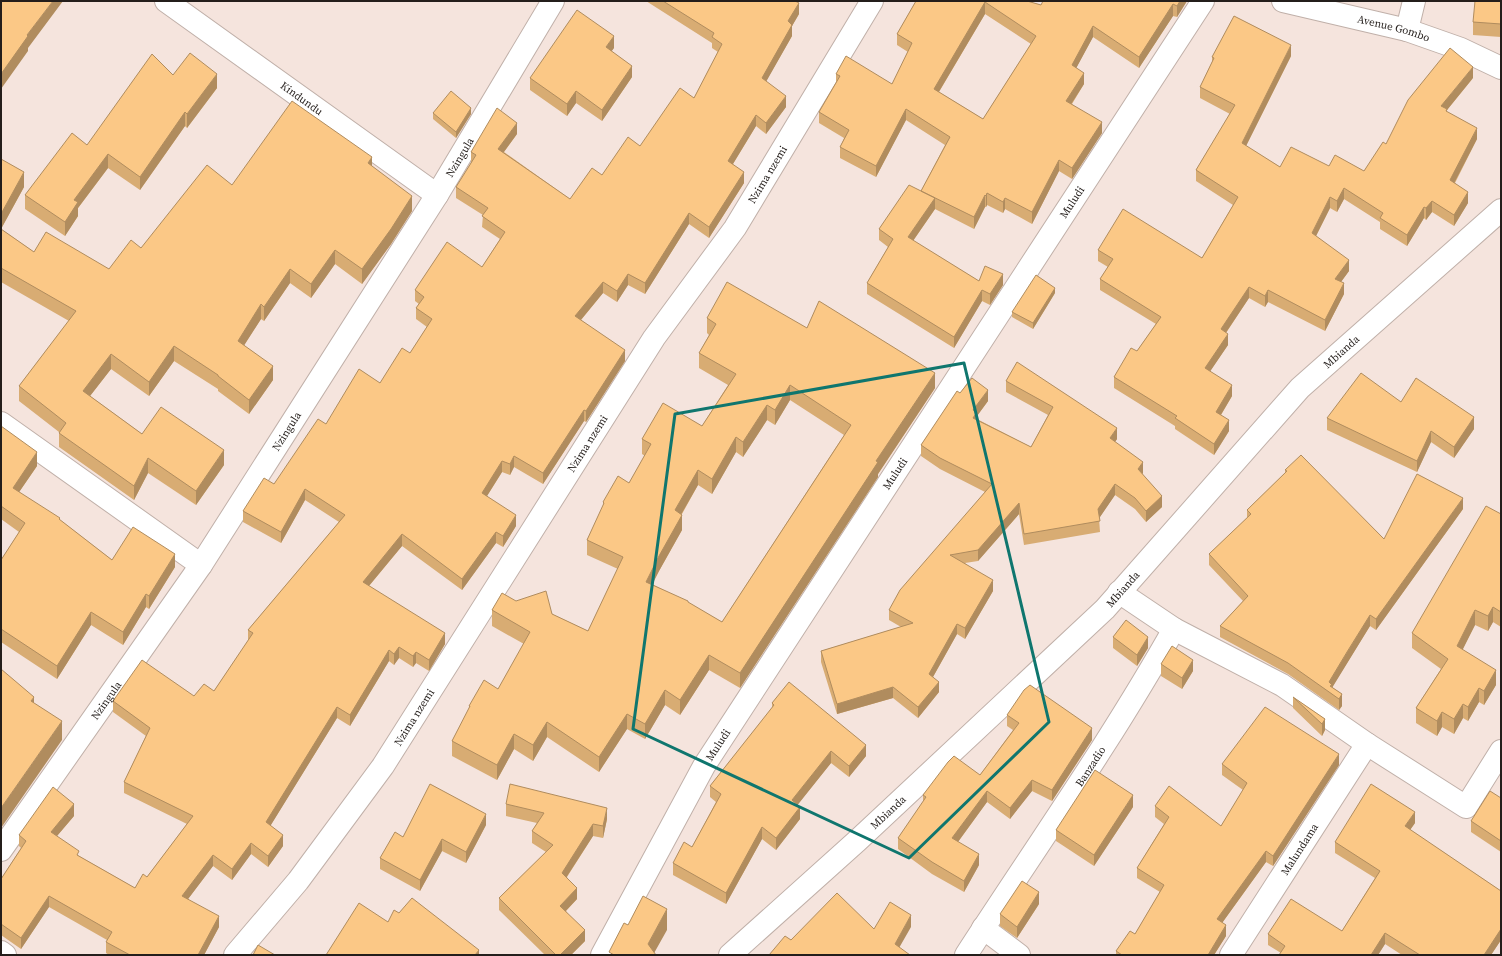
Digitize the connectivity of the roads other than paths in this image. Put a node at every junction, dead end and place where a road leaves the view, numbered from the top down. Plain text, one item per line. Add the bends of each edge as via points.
1 (166, 1) edge
2 (553, 1) edge
3 (872, 1) edge
4 (1203, 1) edge
5 (1283, 1) edge
6 (1414, 1) edge
7 (1407, 30) junction
8 (1501, 68) edge
9 (437, 194) junction
10 (1501, 210) edge
11 (1, 424) edge
12 (201, 565) junction
13 (1119, 592) junction
14 (1174, 629) junction
15 (1367, 744) junction
16 (1501, 751) edge
17 (1, 850) edge
18 (983, 928) junction
19 (1, 952) edge
20 (6, 955) edge
21 (235, 955) edge
22 (602, 955) edge
23 (730, 955) edge
24 (966, 955) edge
25 (1019, 955) edge
26 (1231, 955) edge

1 - 9 street, Kindundu
2 - 9 street, Nzingula
3 - 21 street, Nzima nzemi via 735,228 654,338 383,766 298,881
4 - 22 street, Muludi via 704,766
5 - 7 street, Avenue Gombo
6 - 7 street
7 - 8 street, Avenue Gombo via 1461,49
9 - 12 street, Nzingula
10 - 13 street, Mbianda via 1300,388
11 - 12 street
12 - 17 street, Nzingula
13 - 14 street
13 - 23 street, Mbianda via 1099,614 868,830
14 - 15 street via 1282,685
14 - 18 street, Banzadio via 1057,819
15 - 16 street via 1466,807
15 - 26 street, Malundama
18 - 24 street, Banzadio
18 - 25 street
19 - 20 street

